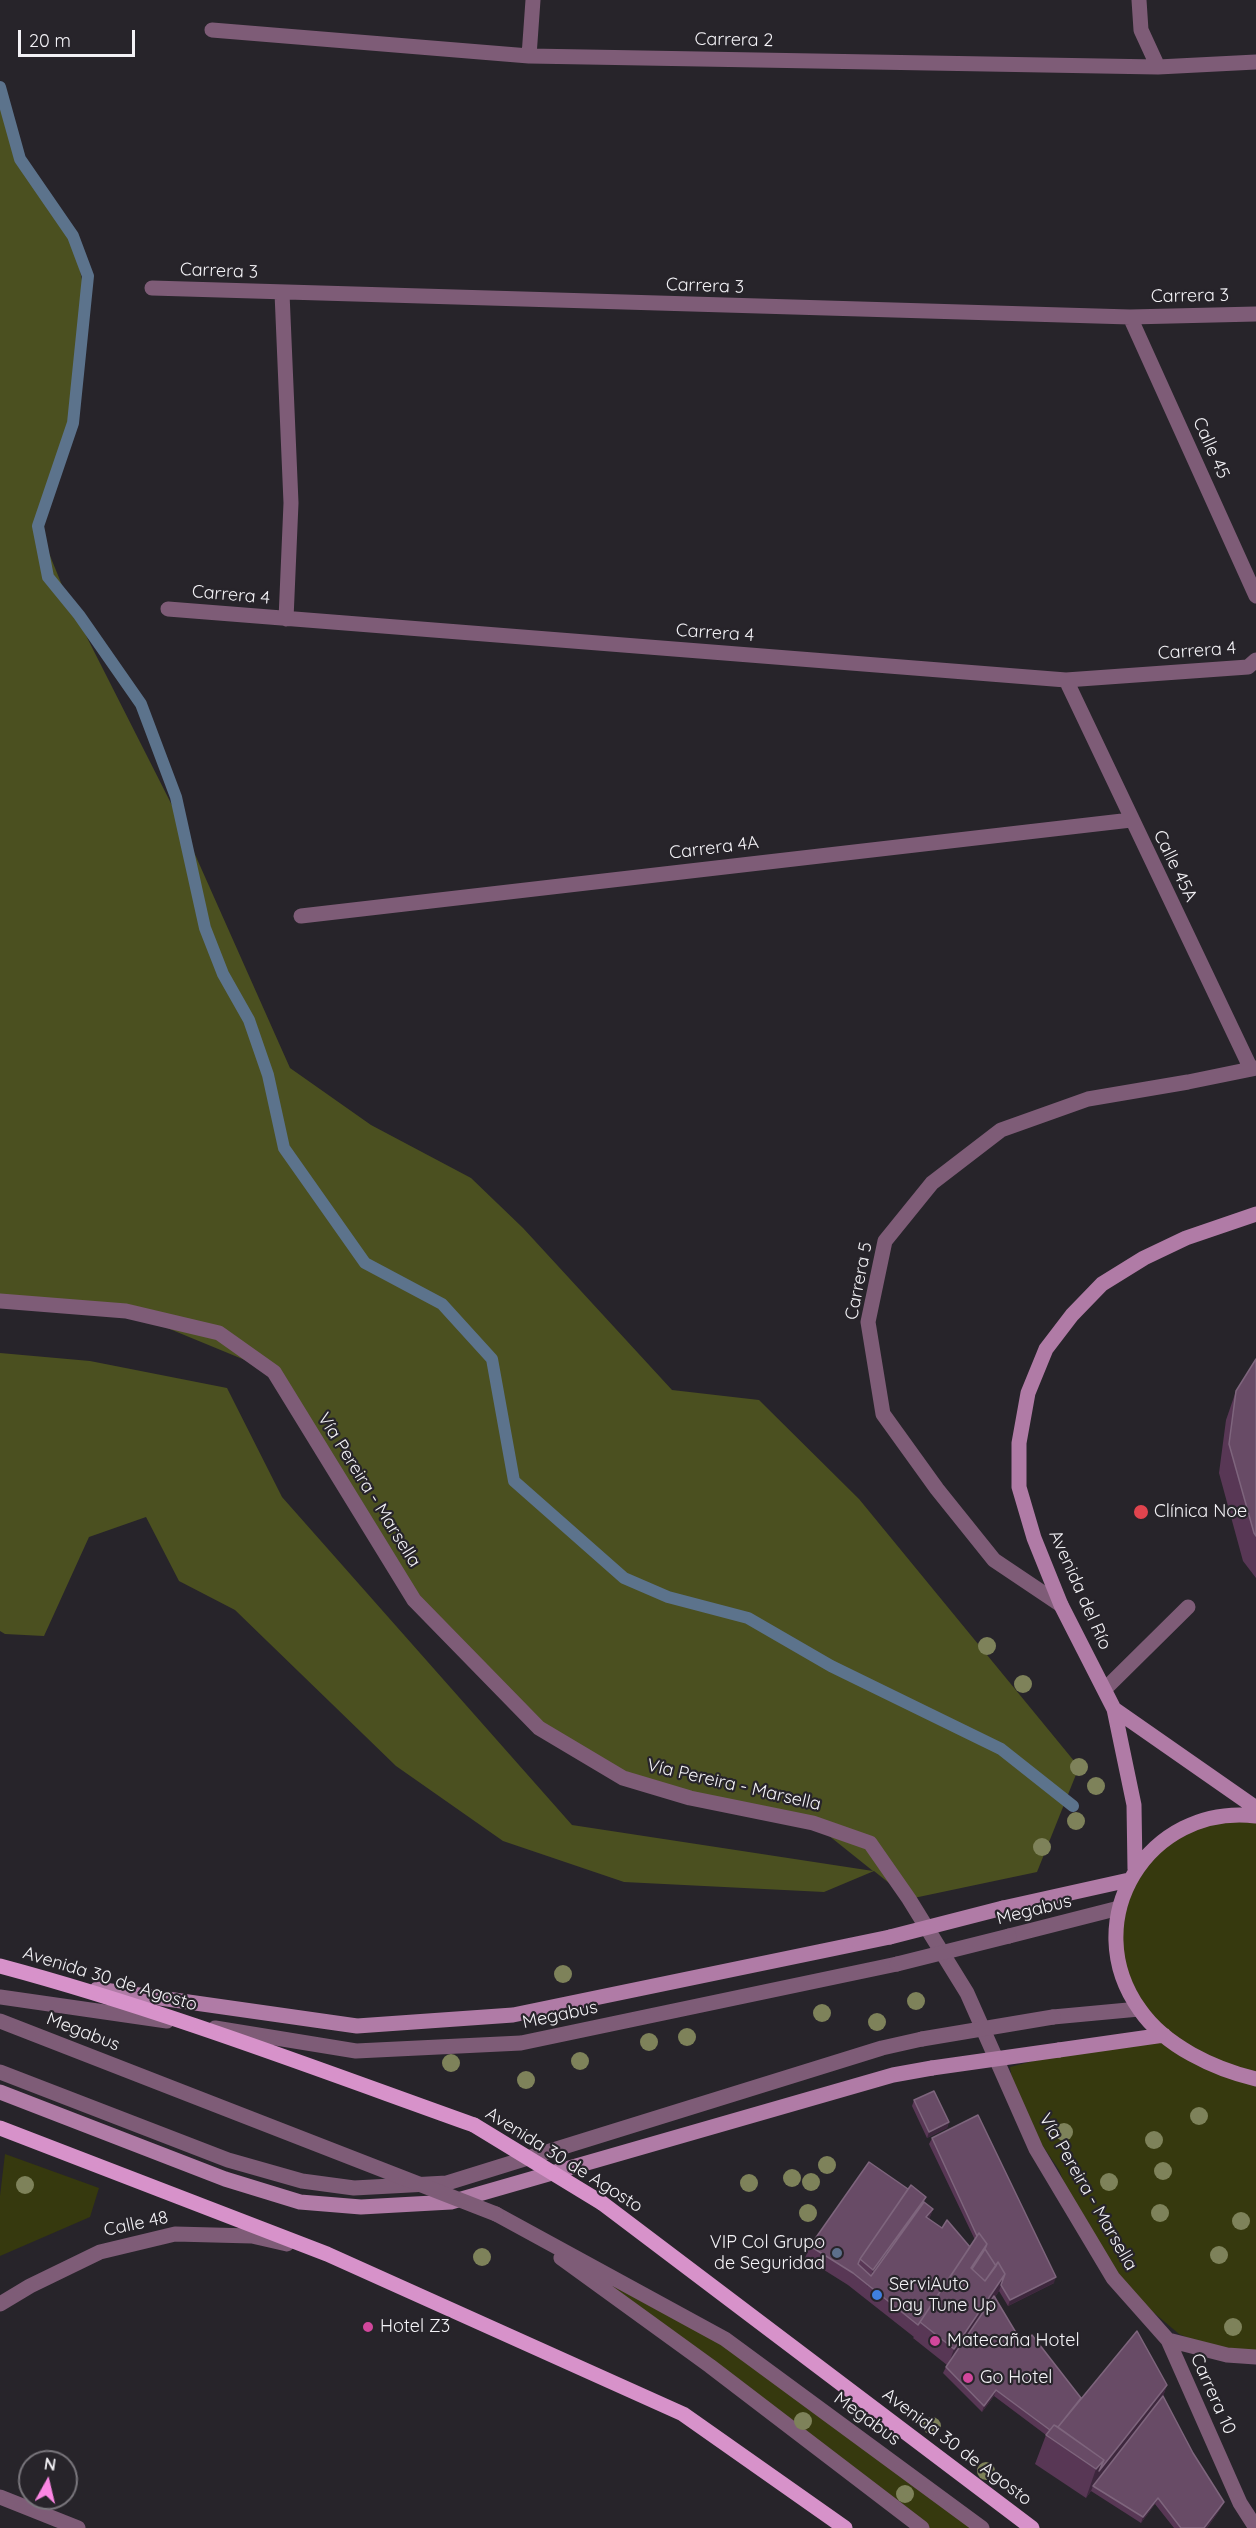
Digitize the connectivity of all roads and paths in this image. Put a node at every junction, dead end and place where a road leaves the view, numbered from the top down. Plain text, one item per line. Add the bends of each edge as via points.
1 (533, 0) edge
2 (1139, 0) edge
3 (212, 30) dead end
4 (529, 56) junction
5 (1256, 62) edge
6 (1158, 67) junction
7 (152, 288) dead end
8 (282, 293) junction
9 (1256, 314) edge
10 (1130, 317) junction
11 (1256, 596) edge
12 (168, 609) dead end
13 (286, 619) junction
14 (1256, 660) edge
15 (1066, 680) junction
16 (1131, 820) junction
17 (301, 916) dead end
18 (1254, 1068) edge
19 (1256, 1214) edge
20 (0, 1301) edge
21 (1061, 1605) junction
22 (1188, 1607) dead end
23 (1105, 1689) junction
24 (1114, 1709) junction
25 (1256, 1808) edge
26 (1256, 1816) edge
27 (1132, 1875) junction
28 (1119, 1908) junction
29 (0, 1966) edge
30 (78, 1986) junction
31 (0, 1997) edge
32 (1139, 2009) junction
33 (0, 2021) edge
34 (192, 2024) junction
35 (1164, 2036) junction
36 (0, 2072) edge
37 (1256, 2079) edge
38 (0, 2092) edge
39 (0, 2128) edge
40 (502, 2216) junction
41 (327, 2254) junction
42 (0, 2304) edge
43 (1168, 2340) junction
44 (1256, 2357) edge
45 (0, 2497) edge
46 (78, 2528) edge
47 (846, 2528) edge
48 (922, 2528) edge
49 (982, 2528) edge
50 (1032, 2528) edge
51 (1256, 2528) edge

1 - 4 street
2 - 6 street via 1141,30
3 - 4 street, Carrera 2
4 - 6 street, Carrera 2
5 - 6 street, Carrera 2
7 - 8 street, Carrera 3
8 - 10 street, Carrera 3
8 - 13 street via 291,503
9 - 10 street, Carrera 3
10 - 11 street, Calle 45
12 - 13 street, Carrera 4
13 - 15 street, Carrera 4
14 - 15 street, Carrera 4 via 1248,667
15 - 16 street, Calle 45A
16 - 17 street, Carrera 4A
16 - 18 street, Calle 45A
18 - 21 street, Carrera 5 via 1088,1099 1001,1130 932,1183 885,1241 868,1322 882,1414 994,1560
19 - 21 main road, Avenida del Río via 1186,1238 1111,1279 1072,1315 1046,1348 1028,1393 1019,1443 1019,1487
20 - 43 street, Vía Pereira - Marsella via 126,1311 219,1333 274,1372 414,1600 539,1728 623,1778 690,1798 813,1823 870,1843 967,1993 1036,2149 1113,2278
21 - 23 main road, Avenida del Río
22 - 23 street
23 - 24 main road, Avenida del Río
24 - 25 main road
24 - 27 main road, Avenida del Río via 1134,1805
26 - 27 main road via 1214,1817 1187,1826 1150,1852
27 - 28 main road
27 - 30 main road, bridge via 890,1937 513,2015 357,2026
28 - 32 main road via 1118,1961
28 - 34 street, Megabus, bridge via 897,1964 522,2043 356,2050
29 - 30 main road, Avenida 30 de Agosto
30 - 34 main road, Avenida 30 de Agosto
31 - 34 street, Megabus
32 - 35 main road
32 - 36 street, bridge via 1053,2017 882,2048 447,2183 354,2188 302,2181 228,2160
33 - 40 street, Megabus, bridge
34 - 50 main road, Avenida 30 de Agosto, bridge via 474,2125 602,2203
35 - 37 main road via 1220,2067
35 - 38 main road, bridge via 893,2075 451,2202 361,2207 300,2202 225,2179
39 - 41 main road
40 - 48 street, Megabus via 710,2366
40 - 49 street, Megabus via 725,2339
41 - 42 street, Calle 48 via 252,2235 174,2234 100,2252
41 - 47 main road via 683,2414
43 - 44 street via 1227,2355
43 - 51 street, Carrera 10 via 1240,2503
45 - 46 street

